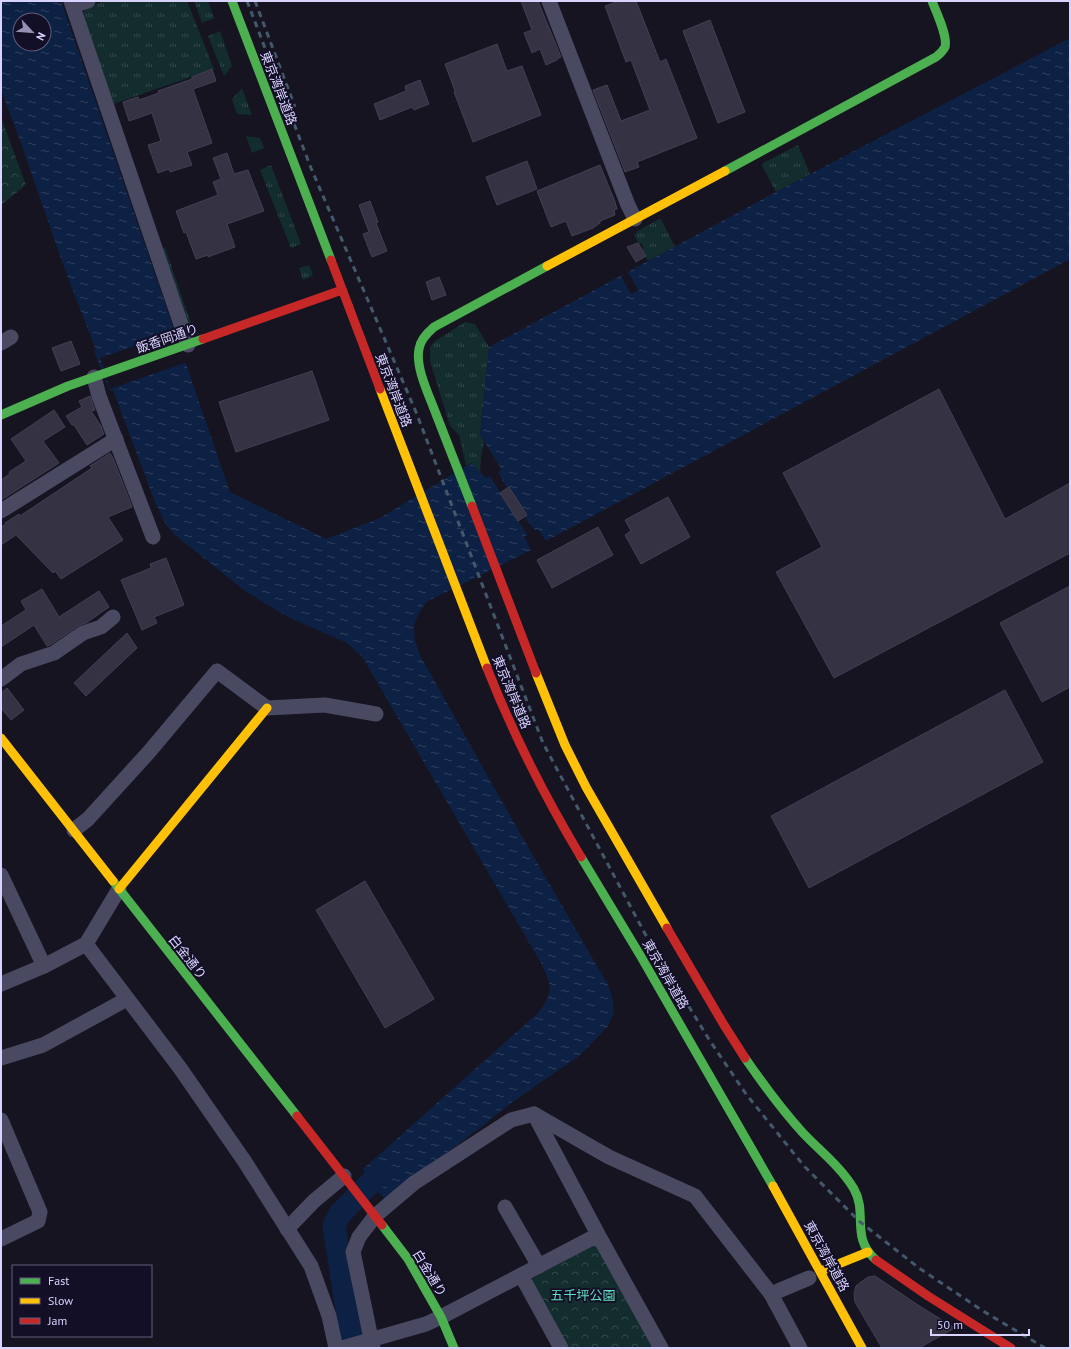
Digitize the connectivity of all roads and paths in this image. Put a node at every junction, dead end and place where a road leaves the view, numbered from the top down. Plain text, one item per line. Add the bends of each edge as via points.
1 (88, 1) edge
2 (232, 1) edge
3 (549, 1) edge
4 (932, 1) edge
5 (72, 4) edge
6 (635, 219) junction
7 (342, 290) junction
8 (185, 346) junction
9 (100, 375) junction
10 (1, 415) edge
11 (116, 439) junction
12 (1, 511) edge
13 (153, 537) dead end
14 (113, 617) dead end
15 (1, 679) edge
16 (267, 708) junction
17 (376, 714) dead end
18 (1, 738) edge
19 (74, 830) junction
20 (1, 875) edge
21 (119, 889) junction
22 (86, 944) junction
23 (44, 966) junction
24 (1, 984) edge
25 (127, 999) junction
26 (1, 1058) edge
27 (534, 1114) junction
28 (1, 1120) edge
29 (344, 1176) junction
30 (505, 1207) dead end
31 (375, 1216) junction
32 (287, 1229) junction
33 (1, 1239) edge
34 (601, 1240) junction
35 (868, 1252) junction
36 (539, 1266) junction
37 (521, 1276) junction
38 (812, 1276) junction
39 (772, 1294) junction
40 (441, 1317) junction
41 (369, 1343) edge
42 (336, 1348) edge
43 (342, 1348) edge
44 (454, 1348) edge
45 (561, 1348) edge
46 (661, 1348) edge
47 (800, 1348) edge
48 (862, 1348) edge
49 (1011, 1348) edge

1 - 5 street
2 - 7 main road, 東京湾岸道路
3 - 6 street
4 - 6 main road via 945,40 944,47 935,58
5 - 8 street
6 - 35 main road via 434,327 422,338 418,351 420,365 546,701 582,782 743,1056 790,1118 856,1192 862,1237
7 - 8 main road, 飯香岡通り
7 - 38 main road, 東京湾岸道路 via 493,683 522,749 549,802 638,953
8 - 9 main road, 飯香岡通り
9 - 10 main road, 飯香岡通り
9 - 11 street via 99,396
11 - 12 street
11 - 13 street
14 - 15 street via 101,627 83,633 54,653 21,664
16 - 17 street via 325,705
16 - 19 street via 217,671 149,752 88,819
16 - 21 main road
18 - 19 main road, 白金通り
19 - 21 main road, 白金通り
20 - 23 street
21 - 22 street
21 - 29 main road, 白金通り
22 - 23 street
22 - 25 street
23 - 24 street
25 - 26 street via 43,1044
25 - 32 street via 180,1068 245,1162
27 - 31 street via 511,1120 414,1183
27 - 34 street
27 - 39 street via 609,1157 695,1196
28 - 33 street via 40,1212 38,1221
29 - 31 main road, 白金通り
29 - 32 street via 314,1201
30 - 36 street
31 - 40 main road, 白金通り via 408,1259
31 - 41 street via 359,1237 353,1252
32 - 42 street via 310,1266 329,1316
34 - 36 street via 592,1238
34 - 46 street
35 - 38 main road
35 - 49 main road via 914,1287
36 - 37 street
37 - 40 street
37 - 45 street
38 - 39 street
38 - 48 main road, 東京湾岸道路
39 - 47 street
40 - 41 street
40 - 44 main road, 白金通り
41 - 43 street

